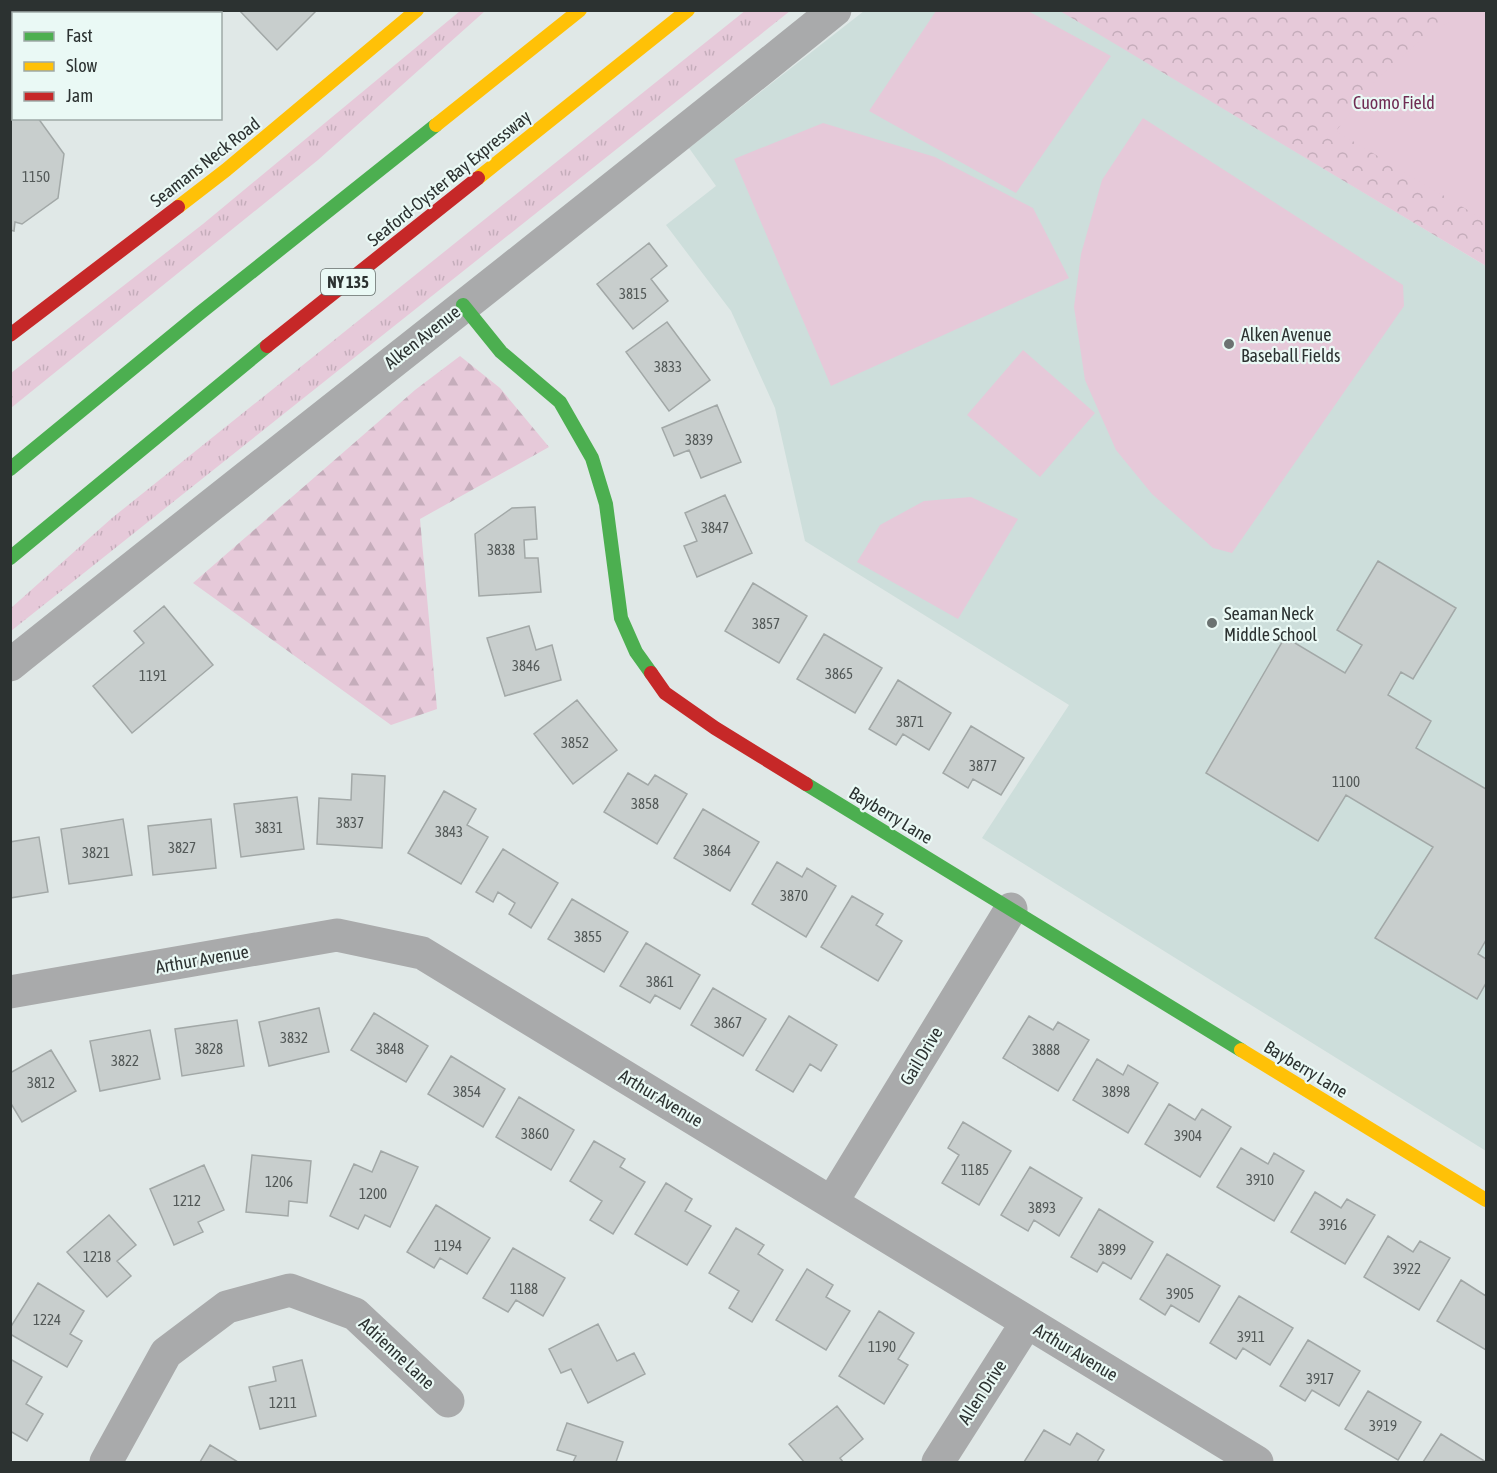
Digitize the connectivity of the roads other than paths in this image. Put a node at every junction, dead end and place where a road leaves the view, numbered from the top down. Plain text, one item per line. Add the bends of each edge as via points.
1 (417, 10) edge
2 (580, 10) edge
3 (688, 10) edge
4 (835, 10) edge
5 (463, 305) junction
6 (10, 334) edge
7 (10, 469) edge
8 (10, 558) edge
9 (10, 665) edge
10 (1011, 909) junction
11 (10, 992) edge
12 (1486, 1200) edge
13 (832, 1202) junction
14 (1027, 1322) junction
15 (448, 1401) dead end
16 (106, 1462) edge
17 (938, 1462) edge
18 (1257, 1462) edge

1 - 6 main road, Seamans Neck Road via 226,170
2 - 7 main road via 200,312
3 - 8 main road, Seaford-Oyster Bay Expressway / NY 135 via 243,365
4 - 5 street, Alken Avenue via 625,181
5 - 9 street, Alken Avenue
5 - 10 main road, Bayberry Lane via 501,352 560,402 592,458 606,504 621,618 636,652 665,693 715,728
10 - 12 main road, Bayberry Lane
10 - 13 street, Gail Drive
11 - 13 street, Arthur Avenue via 337,935 422,953
13 - 14 street, Arthur Avenue
14 - 17 street, Allen Drive
14 - 18 street, Arthur Avenue
15 - 16 street, Adrienne Lane via 355,1314 290,1290 227,1306 166,1353

